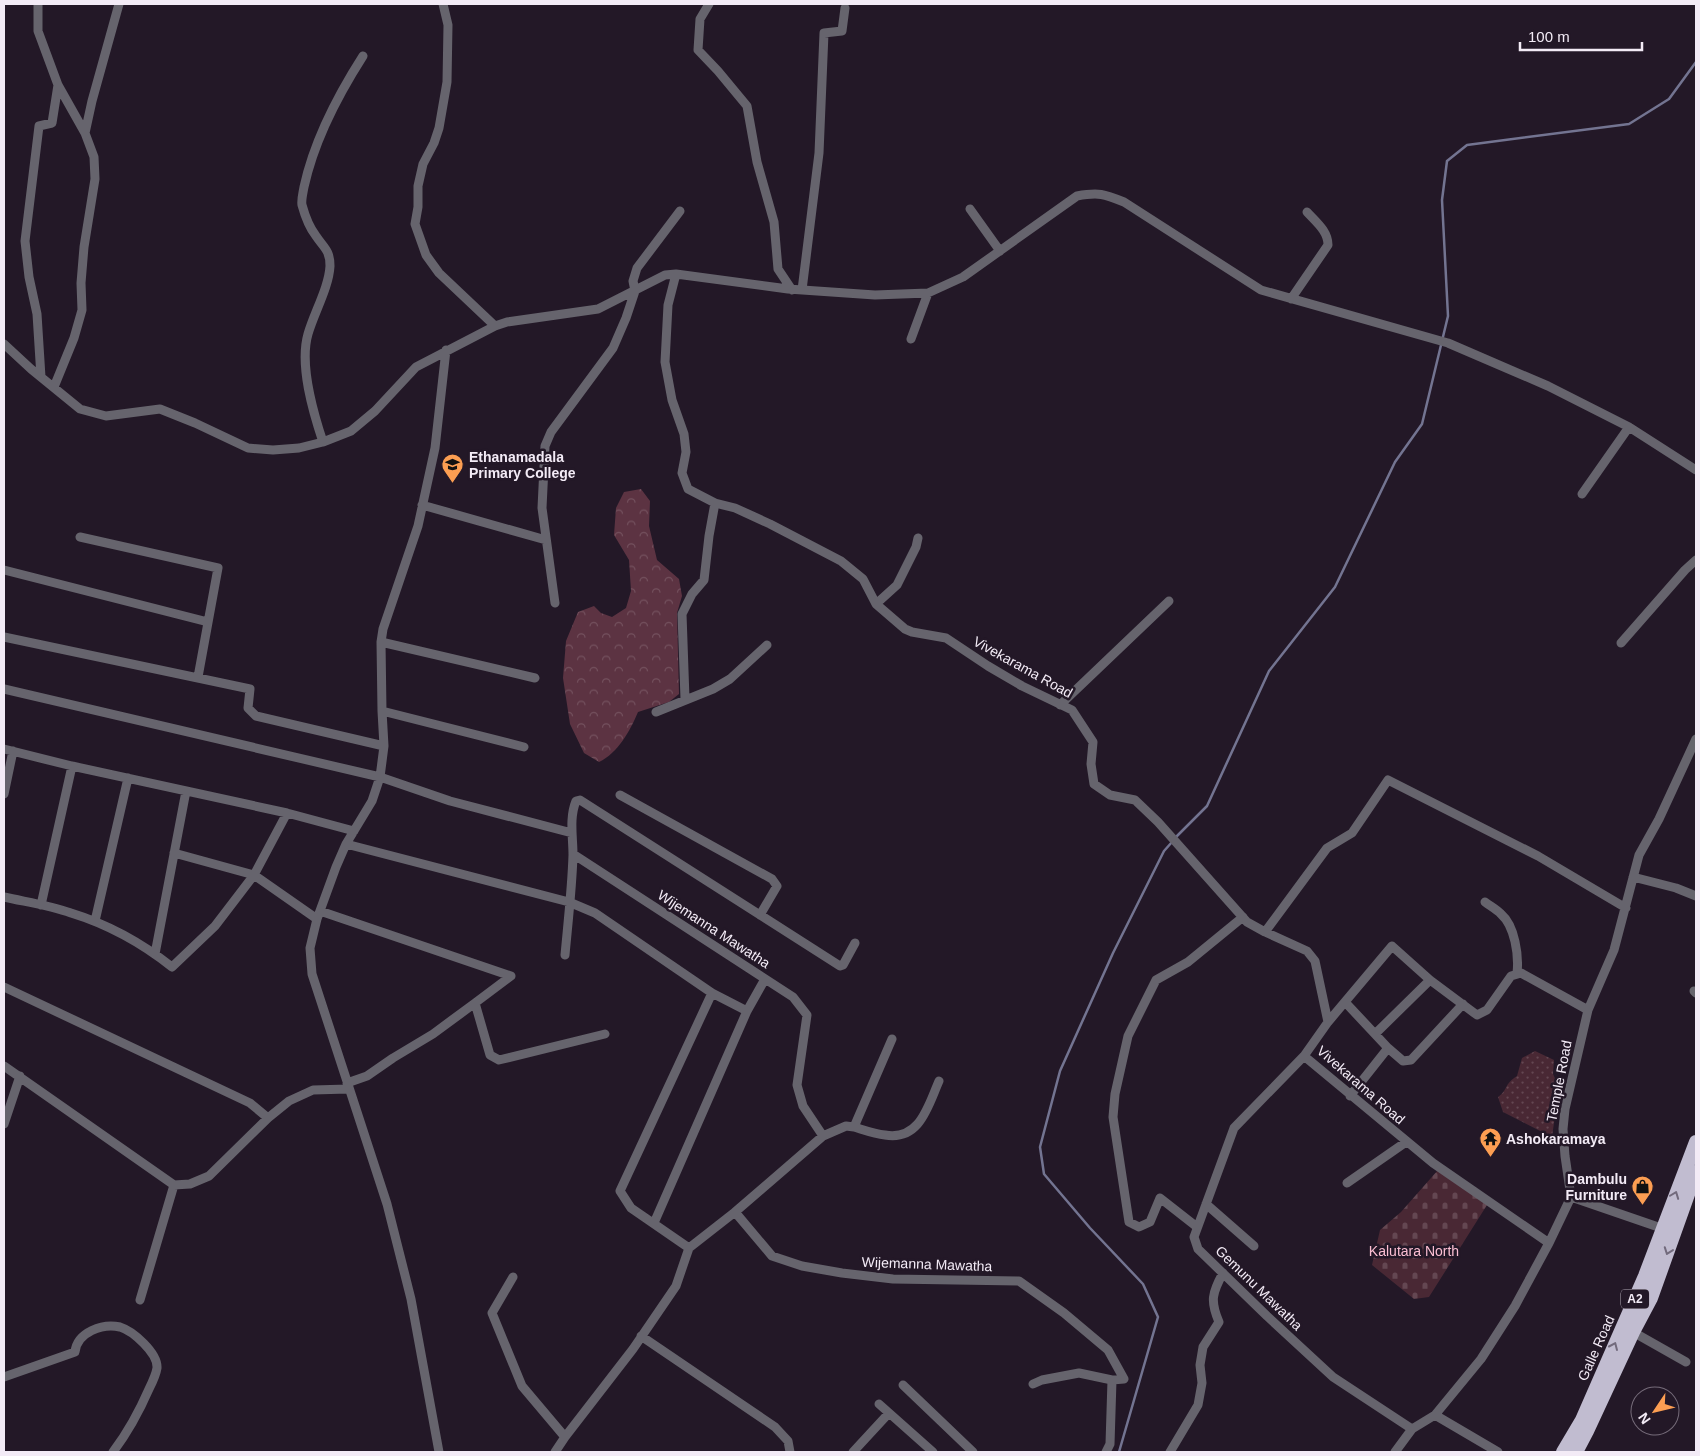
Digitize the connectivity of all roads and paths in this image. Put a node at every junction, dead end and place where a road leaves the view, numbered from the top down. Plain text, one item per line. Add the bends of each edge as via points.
1 (38, 4) edge
2 (120, 4) edge
3 (443, 4) edge
4 (709, 4) edge
5 (845, 8) dead end
6 (363, 56) dead end
7 (58, 85) junction
8 (85, 133) junction
9 (970, 209) dead end
10 (680, 211) dead end
11 (1307, 212) dead end
12 (1000, 250) junction
13 (676, 274) junction
14 (792, 290) junction
15 (802, 290) junction
16 (635, 291) junction
17 (928, 293) junction
18 (1291, 299) junction
19 (495, 326) junction
20 (911, 339) dead end
21 (4, 344) edge
22 (446, 350) junction
23 (41, 377) junction
24 (54, 387) junction
25 (1628, 427) junction
26 (323, 442) junction
27 (1696, 470) edge
28 (1582, 494) dead end
29 (715, 502) junction
30 (422, 505) junction
31 (80, 537) dead end
32 (918, 538) dead end
33 (546, 540) junction
34 (1696, 560) edge
35 (4, 570) edge
36 (1169, 601) dead end
37 (555, 603) dead end
38 (876, 604) junction
39 (208, 622) junction
40 (4, 637) edge
41 (381, 642) junction
42 (1621, 643) dead end
43 (767, 645) dead end
44 (198, 677) junction
45 (535, 678) dead end
46 (4, 689) edge
47 (685, 699) junction
48 (1060, 705) junction
49 (382, 711) junction
50 (656, 712) dead end
51 (1696, 739) edge
52 (384, 746) junction
53 (524, 747) dead end
54 (8, 750) edge
55 (72, 766) junction
56 (380, 777) junction
57 (128, 778) junction
58 (186, 791) junction
59 (4, 794) edge
60 (620, 795) dead end
61 (286, 813) junction
62 (354, 831) junction
63 (572, 833) junction
64 (346, 844) junction
65 (174, 853) junction
66 (573, 854) junction
67 (254, 874) junction
68 (1633, 878) junction
69 (1696, 896) edge
70 (4, 897) edge
71 (569, 902) junction
72 (1485, 902) dead end
73 (41, 905) junction
74 (1626, 908) junction
75 (319, 915) junction
76 (760, 915) junction
77 (1243, 917) junction
78 (95, 921) junction
79 (1265, 932) junction
80 (855, 943) dead end
81 (155, 954) junction
82 (565, 956) dead end
83 (1517, 973) junction
84 (765, 979) junction
85 (1430, 980) junction
86 (4, 987) edge
87 (712, 993) junction
88 (1345, 1002) junction
89 (475, 1003) junction
90 (1463, 1004) junction
91 (1588, 1010) junction
92 (748, 1011) junction
93 (1328, 1022) junction
94 (605, 1034) dead end
95 (1375, 1034) junction
96 (892, 1039) dead end
97 (1388, 1048) junction
98 (1304, 1056) junction
99 (4, 1066) edge
100 (20, 1076) junction
101 (940, 1081) dead end
102 (348, 1086) junction
103 (1350, 1096) junction
104 (268, 1118) junction
105 (4, 1124) edge
106 (854, 1127) junction
107 (823, 1136) junction
108 (1406, 1142) junction
109 (1696, 1142) edge
110 (1696, 1172) edge
111 (1347, 1183) dead end
112 (174, 1185) junction
113 (1571, 1197) junction
114 (1206, 1204) junction
115 (736, 1212) junction
116 (654, 1223) junction
117 (1198, 1227) junction
118 (1668, 1230) junction
119 (1549, 1243) junction
120 (1254, 1246) dead end
121 (689, 1248) junction
122 (1223, 1273) junction
123 (514, 1277) dead end
124 (140, 1300) dead end
125 (1632, 1332) junction
126 (641, 1336) junction
127 (1686, 1362) dead end
128 (4, 1377) edge
129 (1112, 1380) junction
130 (1033, 1384) dead end
131 (903, 1385) dead end
132 (879, 1404) dead end
133 (889, 1413) junction
134 (1435, 1415) junction
135 (1412, 1429) junction
136 (565, 1437) junction
137 (1173, 1451) edge
138 (113, 1452) edge
139 (439, 1452) edge
140 (555, 1452) edge
141 (790, 1452) edge
142 (853, 1452) edge
143 (933, 1452) edge
144 (973, 1452) edge
145 (1106, 1452) edge
146 (1395, 1452) edge
147 (1498, 1452) edge
148 (1563, 1452) edge
149 (1576, 1452) edge

1 - 7 street via 38,31
2 - 8 street
3 - 19 street via 448,25 447,82 439,128 423,164 418,186 415,224 426,255 438,273
4 - 14 street via 700,19 698,50 747,106 757,162 774,222 778,269
5 - 15 street via 842,31 824,34 819,153
6 - 26 street via 348,78 326,124 308,172 301,203 307,221 329,252 330,267 307,336 305,356 308,383
7 - 8 street
7 - 23 street via 52,123 39,126 25,241 38,314
8 - 24 street via 94,157 95,179 84,247 82,310
9 - 12 street
10 - 16 street via 637,268 633,281
11 - 18 street via 1324,230 1328,245
12 - 17 street via 963,277
12 - 18 street via 1077,196 1107,195 1124,202 1261,290
13 - 14 street
13 - 16 street via 665,275
13 - 29 street, Vivekarama Road via 668,306 665,362 672,400 684,434 686,452 682,473 688,489
14 - 15 street
15 - 17 street
16 - 19 street via 598,309
16 - 33 street via 613,348 551,432 545,446 542,508
17 - 20 street
18 - 25 street via 1448,343 1548,386
19 - 22 street
21 - 23 street
22 - 26 street via 416,367 351,432
22 - 30 street via 435,448
23 - 24 street
24 - 26 street via 80,409 106,416 160,409 248,448 299,448
25 - 27 street
25 - 28 street
29 - 38 street, Vivekarama Road via 770,524 841,561 862,579
29 - 47 street via 704,580 682,614
30 - 33 street
30 - 41 street
31 - 39 street via 218,568
32 - 38 street via 897,585
33 - 37 street
34 - 42 street
35 - 39 street
36 - 48 street
38 - 48 street, Vivekarama Road via 905,629 946,638 988,666
39 - 44 street
40 - 44 street
41 - 45 street
41 - 49 street
43 - 47 street via 730,679
44 - 52 street via 250,689 248,708 256,716
46 - 56 street
47 - 50 street
48 - 77 street, Vivekarama Road via 1072,710 1093,742 1091,764 1094,784 1110,794 1135,800
49 - 52 street
49 - 53 street
51 - 68 street, Temple Road via 1639,855
52 - 56 street
54 - 55 street
54 - 59 street
55 - 57 street
55 - 73 street
56 - 62 street via 372,801
56 - 63 street via 450,801
57 - 58 street
57 - 78 street
58 - 61 street
58 - 65 street
60 - 76 street via 772,879 777,886
61 - 62 street
61 - 67 street
62 - 64 street
63 - 66 street
63 - 76 street via 574,807 580,800
64 - 71 street
64 - 75 street
65 - 67 street
65 - 81 street
66 - 71 street
66 - 84 street, Wijemanna Mawatha
67 - 75 street
67 - 81 street via 215,926 172,968
68 - 69 street
68 - 74 street, Temple Road
70 - 73 street
71 - 82 street
71 - 87 street via 595,913
72 - 83 street via 1503,915 1514,936
73 - 78 street
74 - 79 street via 1538,856 1388,780 1352,833 1327,848
74 - 91 street, Temple Road via 1614,950
75 - 89 street via 511,976
75 - 102 street via 310,948 312,974
76 - 80 street via 840,966
77 - 79 street, Vivekarama Road
77 - 117 street via 1188,962 1156,980 1128,1036 1115,1094 1113,1117 1129,1222 1140,1226 1150,1222 1160,1198
78 - 81 street
79 - 93 street, Vivekarama Road via 1307,951 1315,961
83 - 90 street via 1511,976 1487,1010 1477,1015
83 - 91 street
84 - 92 street
84 - 107 street, Wijemanna Mawatha via 794,997 807,1015 797,1085 803,1106
85 - 88 street via 1392,946
85 - 90 street
85 - 95 street
86 - 104 street via 250,1103
87 - 92 street
87 - 116 street via 620,1191 631,1208
88 - 93 street
88 - 95 street
89 - 94 street via 490,1055 499,1060
89 - 102 street via 433,1034
90 - 97 street via 1411,1060 1403,1061
91 - 113 street, Temple Road via 1563,1129
92 - 116 street
93 - 98 street, Vivekarama Road
95 - 97 street
96 - 106 street
97 - 103 street
98 - 103 street, Vivekarama Road
98 - 114 street, Gemunu Mawatha via 1234,1128
99 - 100 street
100 - 105 street
100 - 112 street
101 - 106 street via 919,1125 908,1133 886,1136
102 - 104 street via 313,1090 289,1101
102 - 139 street via 387,1204 411,1299
103 - 108 street, Vivekarama Road
104 - 112 street via 209,1176 190,1184
106 - 107 street via 846,1126
107 - 115 street
108 - 111 street
108 - 119 street, Vivekarama Road
118 -> 109 highway, Galle Road / A2
110 - 118 highway, Galle Road / A2
112 - 124 street
113 - 118 street
113 - 119 street
114 - 117 street, Gemunu Mawatha
114 - 120 street
115 - 121 street
115 - 129 street, Wijemanna Mawatha via 772,1256 802,1266 893,1279 1019,1281 1108,1350 1124,1379
116 - 121 street
117 - 122 street, Gemunu Mawatha via 1194,1237 1198,1249
118 -> 125 highway, Galle Road / A2 via 1651,1298
148 -> 118 highway, Galle Road / A2 via 1582,1420
119 - 134 street via 1515,1306 1481,1359
121 - 126 street via 676,1286
122 - 135 street, Gemunu Mawatha via 1333,1377
122 - 137 street via 1213,1295 1219,1322 1203,1347 1198,1405
123 - 136 street via 492,1312 522,1386
125 - 127 street
125 - 149 highway, Galle Road / A2
126 - 136 street
126 - 141 street via 775,1427 788,1441
128 - 138 street via 76,1352 76,1345 85,1334 100,1327 120,1327 139,1338 155,1358 157,1367 139,1413
129 - 130 street via 1079,1373
129 - 145 street, Wijemanna Mawatha via 1110,1444
131 - 144 street
132 - 133 street
133 - 142 street
133 - 143 street
134 - 135 street
134 - 147 street
135 - 146 street
136 - 140 street

